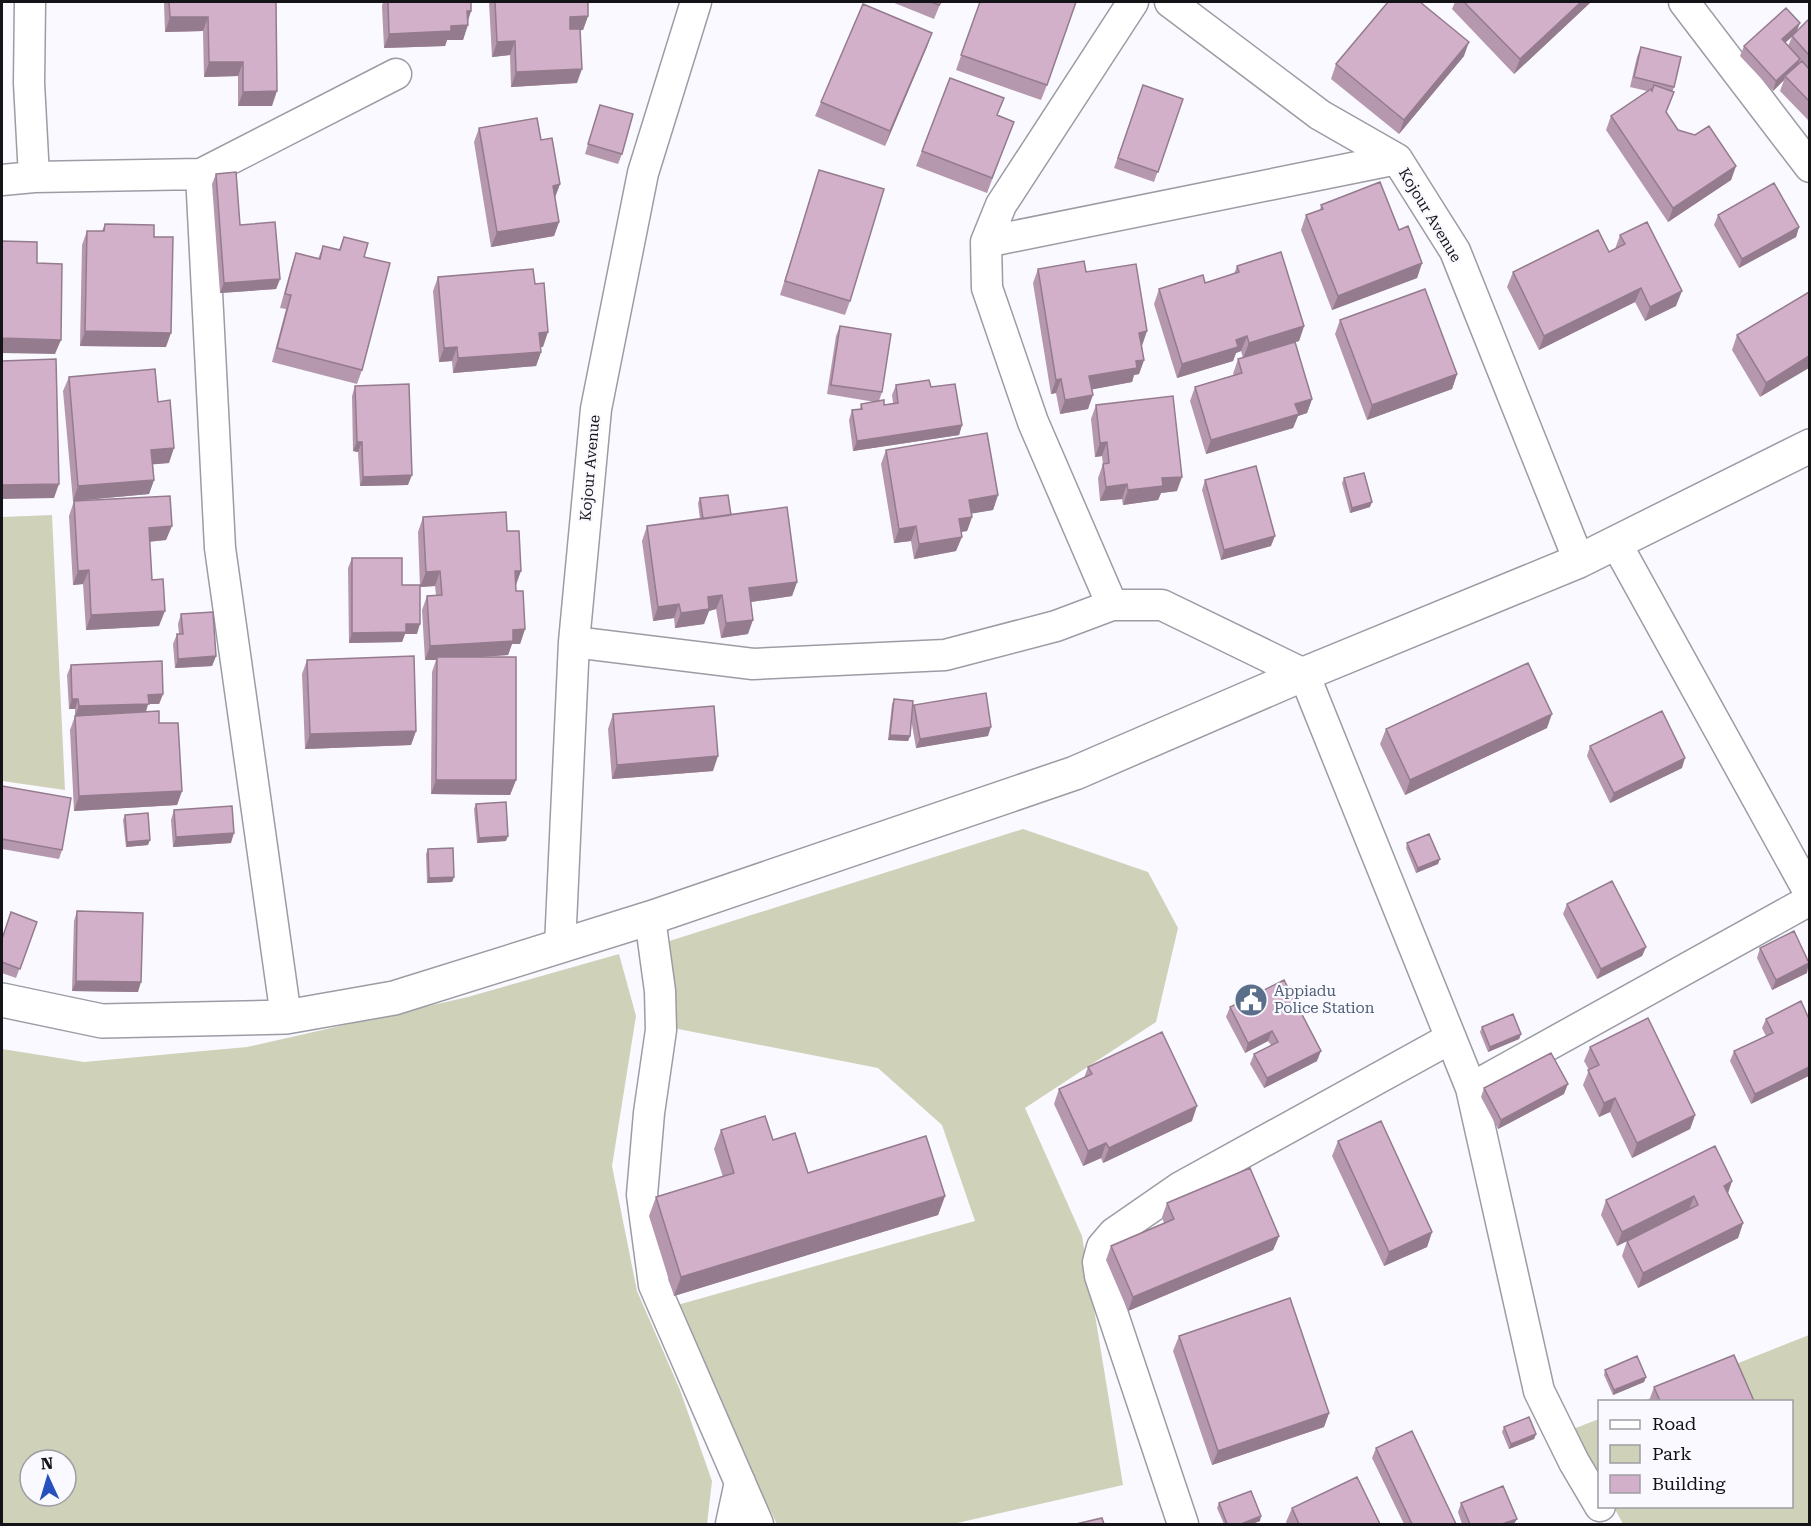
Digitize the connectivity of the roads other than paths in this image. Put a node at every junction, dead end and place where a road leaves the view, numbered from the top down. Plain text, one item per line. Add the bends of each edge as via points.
1 (30, 2) edge
2 (696, 2) edge
3 (1133, 2) edge
4 (1170, 2) edge
5 (1684, 2) edge
6 (396, 74) dead end
7 (1397, 159) junction
8 (1809, 167) edge
9 (201, 174) junction
10 (34, 177) junction
11 (2, 180) edge
12 (986, 242) junction
13 (1809, 446) edge
14 (1616, 543) junction
15 (1579, 561) junction
16 (1112, 605) junction
17 (574, 642) junction
18 (1304, 674) junction
19 (1809, 894) edge
20 (1809, 900) edge
21 (650, 918) junction
22 (560, 946) junction
23 (2, 1000) edge
24 (286, 1017) junction
25 (1451, 1038) junction
26 (1471, 1088) junction
27 (740, 1482) junction
28 (1598, 1502) edge
29 (1601, 1508) edge
30 (731, 1524) edge
31 (758, 1524) edge
32 (1183, 1524) edge
33 (1610, 1524) edge

1 - 10 street
2 - 17 street, Kojour Avenue via 643,173 596,408
3 - 12 street via 1000,205
4 - 7 street, Kojour Avenue via 1320,115
5 - 8 street
6 - 9 street
7 - 12 street
7 - 15 street, Kojour Avenue via 1455,251
9 - 10 street
9 - 24 street via 220,548
10 - 11 street
12 - 16 street via 987,288 1029,411
13 - 14 street
14 - 15 street
14 - 19 street
15 - 18 street
16 - 17 street via 1056,626 945,655 753,664
16 - 18 street via 1162,605
17 - 22 street, Kojour Avenue
18 - 21 street via 1075,773
18 - 25 street
20 - 26 street
21 - 22 street
21 - 27 street via 661,1030 642,1195 654,1285
22 - 24 street via 394,998
23 - 24 street via 102,1021
25 - 26 street
25 - 32 street via 1179,1188 1114,1233 1102,1247 1100,1276
26 - 28 street via 1539,1391
27 - 30 street
27 - 31 street
29 - 33 street

